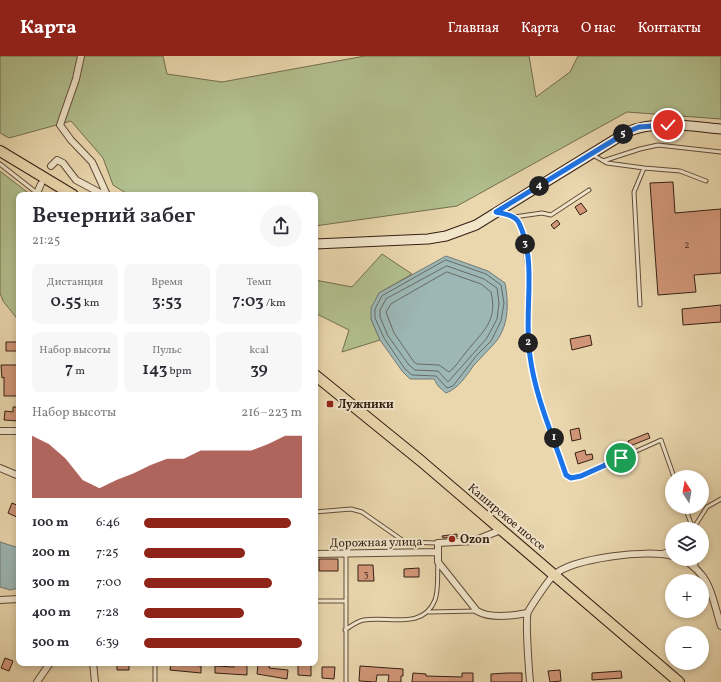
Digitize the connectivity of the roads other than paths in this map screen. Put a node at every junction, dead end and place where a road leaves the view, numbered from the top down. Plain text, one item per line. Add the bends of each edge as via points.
1 (80, 56) edge
2 (721, 129) edge
3 (0, 151) edge
4 (721, 152) edge
5 (591, 154) junction
6 (603, 161) junction
7 (0, 164) edge
8 (51, 166) dead end
9 (644, 168) junction
10 (706, 181) dead end
11 (41, 184) dead end
12 (589, 190) dead end
13 (35, 192) edge
14 (39, 192) edge
15 (68, 192) edge
16 (98, 192) edge
17 (106, 192) edge
18 (496, 212) junction
19 (514, 217) junction
20 (318, 244) edge
21 (640, 305) dead end
22 (318, 377) edge
23 (0, 431) edge
24 (16, 431) edge
25 (0, 468) edge
26 (672, 470) edge
27 (16, 475) edge
28 (721, 499) edge
29 (318, 512) edge
30 (697, 522) edge
31 (501, 530) junction
32 (438, 542) junction
33 (437, 552) junction
34 (665, 552) edge
35 (346, 553) junction
36 (661, 553) junction
37 (318, 554) edge
38 (665, 554) edge
39 (438, 562) junction
40 (693, 566) edge
41 (696, 568) joint
42 (554, 575) junction
43 (16, 598) edge
44 (2, 599) edge
45 (318, 601) edge
46 (345, 601) junction
47 (429, 612) junction
48 (477, 612) junction
49 (527, 613) junction
50 (721, 626) edge
51 (345, 630) junction
52 (48, 666) edge
53 (93, 666) edge
54 (155, 666) edge
55 (37, 682) edge
56 (95, 682) edge
57 (155, 682) edge
58 (346, 682) edge
59 (530, 682) edge
60 (679, 682) edge

1 - 17 street via 76,79 60,125 92,162
2 - 5 street via 652,125 639,127
3 - 15 main road
4 - 6 lane via 658,145
5 - 6 lane
5 - 18 street
6 - 9 lane
7 - 13 lane
8 - 16 street via 57,160 63,163 76,180
9 - 10 lane via 680,171
9 - 21 lane via 634,192
11 - 14 street
12 - 19 lane via 551,215 542,213
18 - 19 lane
18 - 20 street via 476,224 446,236
19 - 26 lane via 519,222 524,239 529,269 527,329 530,357 566,475 571,478 581,476 661,440
22 - 31 main road, Каширское шоссе
23 - 24 street
25 - 27 street
28 - 30 lane via 707,507
29 - 32 lane via 351,509 362,512 405,542
31 - 32 street via 472,541
31 - 42 main road, Каширское шоссе
32 - 33 street
33 - 35 street, Дорожная улица
33 - 39 street
34 - 36 lane
35 - 37 street, Дорожная улица
35 - 46 lane
36 - 38 street
36 - 42 street via 638,553 578,563
39 - 47 lane via 435,598
39 - 48 street
40 - 41 street
41 - 50 street via 707,582
42 - 49 street
42 - 60 main road, Каширское шоссе
43 - 44 street
45 - 46 lane
46 - 51 lane
47 - 48 lane
47 - 51 lane via 405,620 364,620
48 - 49 street via 484,615 514,616
49 - 59 street
51 - 58 lane
52 - 55 street
53 - 56 street
54 - 57 lane

